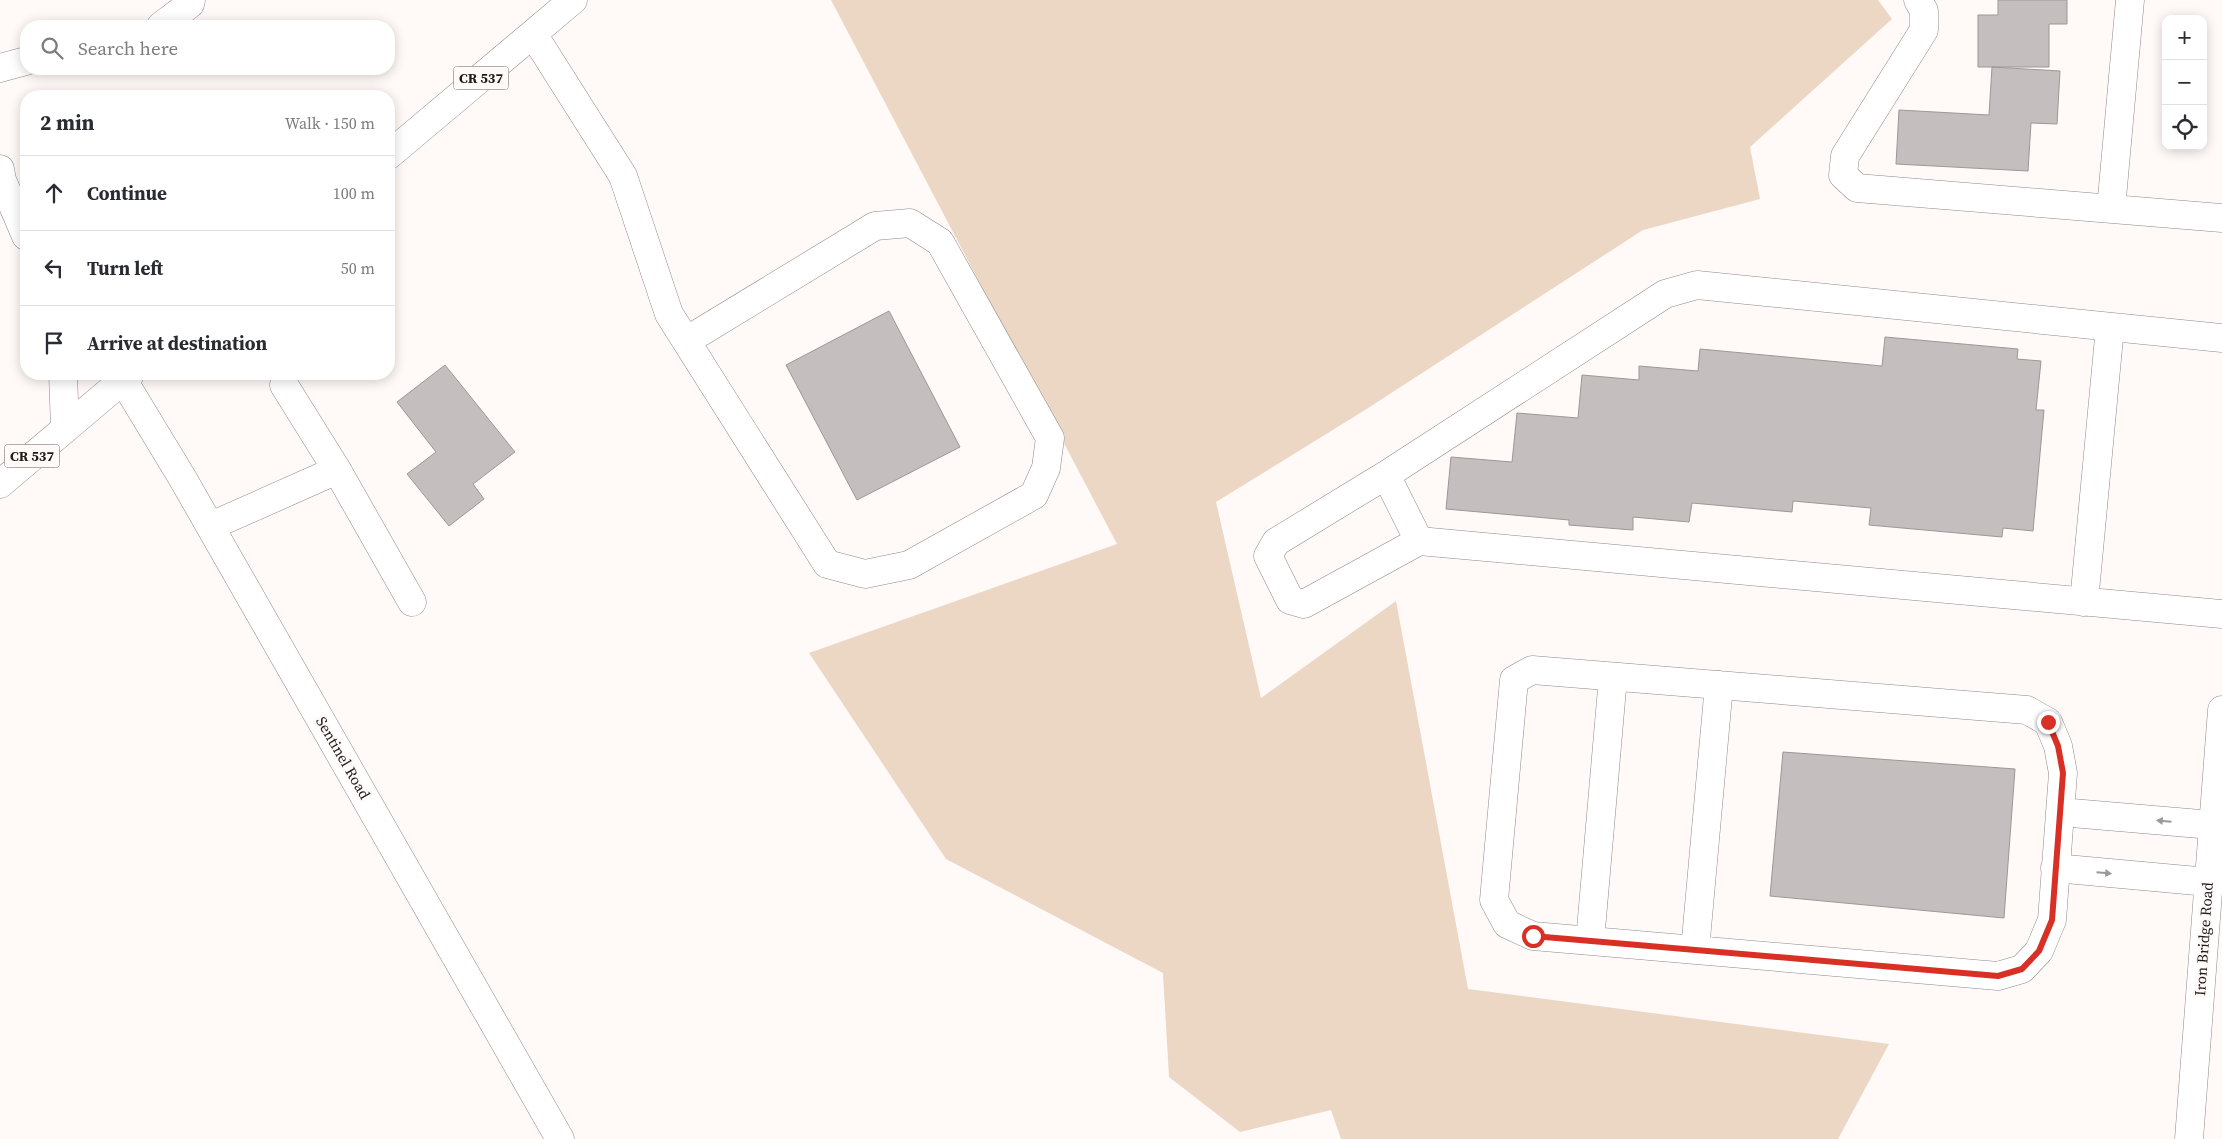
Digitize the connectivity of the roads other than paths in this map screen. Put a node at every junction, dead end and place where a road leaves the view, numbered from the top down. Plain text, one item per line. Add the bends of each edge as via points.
1 (191, 0) edge
2 (573, 0) edge
3 (1918, 0) edge
4 (2130, 0) edge
5 (169, 20) edge
6 (533, 34) junction
7 (20, 63) edge
8 (0, 68) edge
9 (395, 151) edge
10 (0, 169) edge
11 (2111, 209) junction
12 (2222, 218) edge
13 (20, 222) edge
14 (2110, 327) junction
15 (2222, 338) edge
16 (686, 341) junction
17 (63, 380) edge
18 (122, 380) edge
19 (128, 380) edge
20 (284, 386) dead end
21 (65, 428) junction
22 (337, 470) junction
23 (1386, 475) junction
24 (0, 484) edge
25 (210, 526) junction
26 (1419, 541) junction
27 (412, 602) dead end
28 (2084, 602) junction
29 (2222, 614) edge
30 (1613, 677) junction
31 (1719, 685) junction
32 (2222, 710) edge
33 (2060, 812) junction
34 (2212, 825) junction
35 (2055, 868) junction
36 (2208, 882) junction
37 (1590, 940) junction
38 (1694, 950) junction
39 (560, 1139) edge
40 (2189, 1139) edge

1 - 5 street
2 - 6 street, CR 537
3 - 11 street via 1924,11 1924,30 1846,156 1843,175 1857,188
4 - 11 street
6 - 9 street, CR 537
6 - 16 street via 623,176 669,314
7 - 8 street
10 - 13 street
11 - 12 street
14 - 15 street
14 - 23 street via 1697,285 1666,294
14 - 28 street
16 - 16 street via 827,564 865,574 909,565 1034,495 1046,468 1050,438 940,242 910,223 875,226
17 - 21 street
18 - 21 street, CR 537
19 - 25 street, Sentinel Road
20 - 22 street
21 - 24 street, CR 537
22 - 25 street
22 - 27 street
23 - 26 street
23 - 26 street via 1276,542 1268,556 1290,600 1304,604
25 - 39 street, Sentinel Road
26 - 28 street
28 - 29 street
30 - 31 street
30 - 37 street
30 - 37 street via 1532,670 1514,680 1494,900 1507,924 1533,936
31 - 33 street via 2027,710 2048,722 2058,746 2063,773
31 - 38 street
32 - 34 street, Iron Bridge Road
34 -> 33 street
33 - 35 street
34 - 36 street, Iron Bridge Road
35 -> 36 street
35 - 38 street via 2052,920 2039,951 2022,969 1998,976
36 - 40 street, Iron Bridge Road
37 - 38 street

